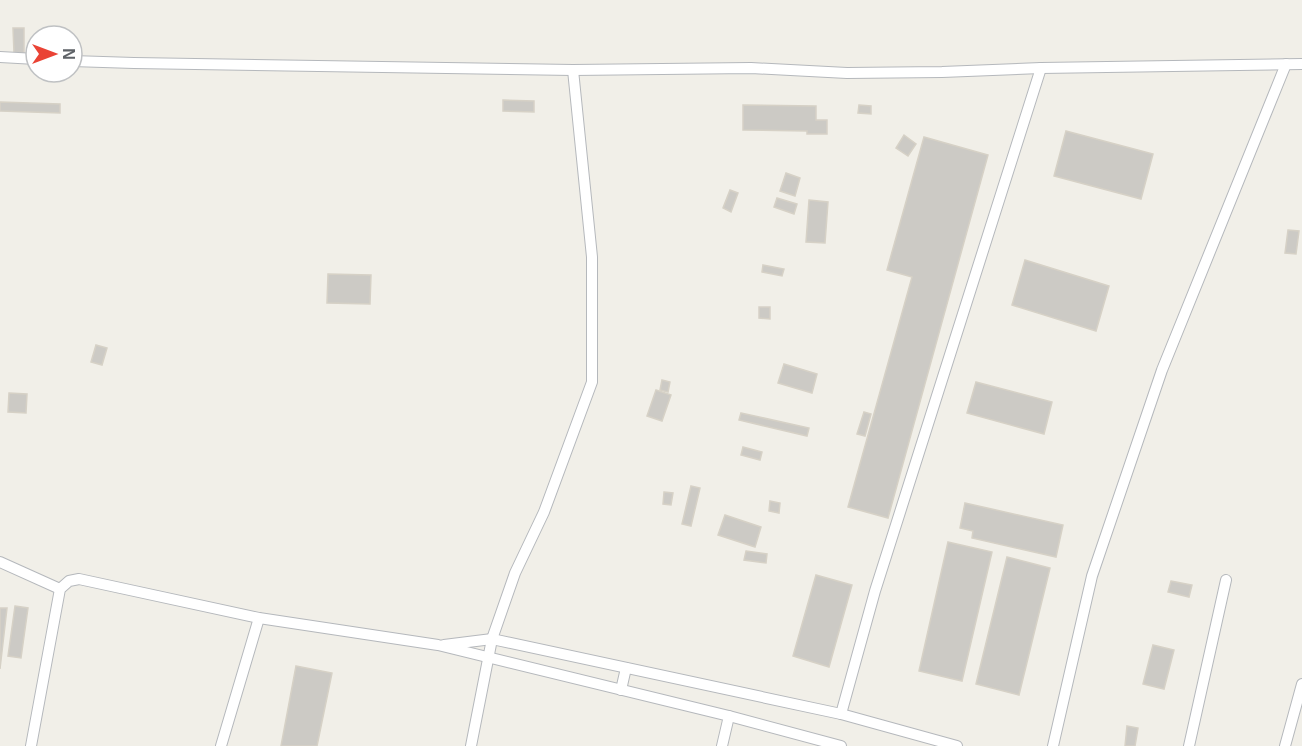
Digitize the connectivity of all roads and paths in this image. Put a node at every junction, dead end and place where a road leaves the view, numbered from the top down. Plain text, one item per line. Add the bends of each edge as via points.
1 (0, 57) edge
2 (24, 58) edge
3 (84, 61) edge
4 (1286, 64) junction
5 (1302, 64) edge
6 (1041, 68) junction
7 (573, 70) junction
8 (0, 562) edge
9 (1226, 580) dead end
10 (60, 589) junction
11 (259, 618) junction
12 (492, 639) junction
13 (438, 645) junction
14 (538, 649) junction
15 (488, 658) junction
16 (626, 668) junction
17 (536, 670) junction
18 (1302, 684) edge
19 (621, 690) junction
20 (841, 714) junction
21 (729, 716) junction
22 (31, 746) edge
23 (220, 746) edge
24 (471, 746) edge
25 (722, 746) edge
26 (841, 746) edge
27 (957, 746) edge
28 (1053, 746) edge
29 (1189, 746) edge
30 (1285, 746) edge

1 - 2 street
3 - 7 street
4 - 5 street
4 - 6 street
4 - 28 street via 1162,370 1092,576
6 - 7 street via 847,73 751,68
6 - 20 street via 878,579
7 - 12 street via 592,257 592,382
8 - 10 street
9 - 29 street
10 - 11 street via 79,579
10 - 22 street
11 - 13 street
11 - 23 street
12 - 13 street
12 - 14 street
12 - 15 street
13 - 15 street
14 - 16 street
14 - 17 street
15 - 17 street
15 - 24 street
16 - 19 street
16 - 20 street
17 - 19 street
18 - 30 street
19 - 21 street
20 - 27 street
21 - 25 street
21 - 26 street

